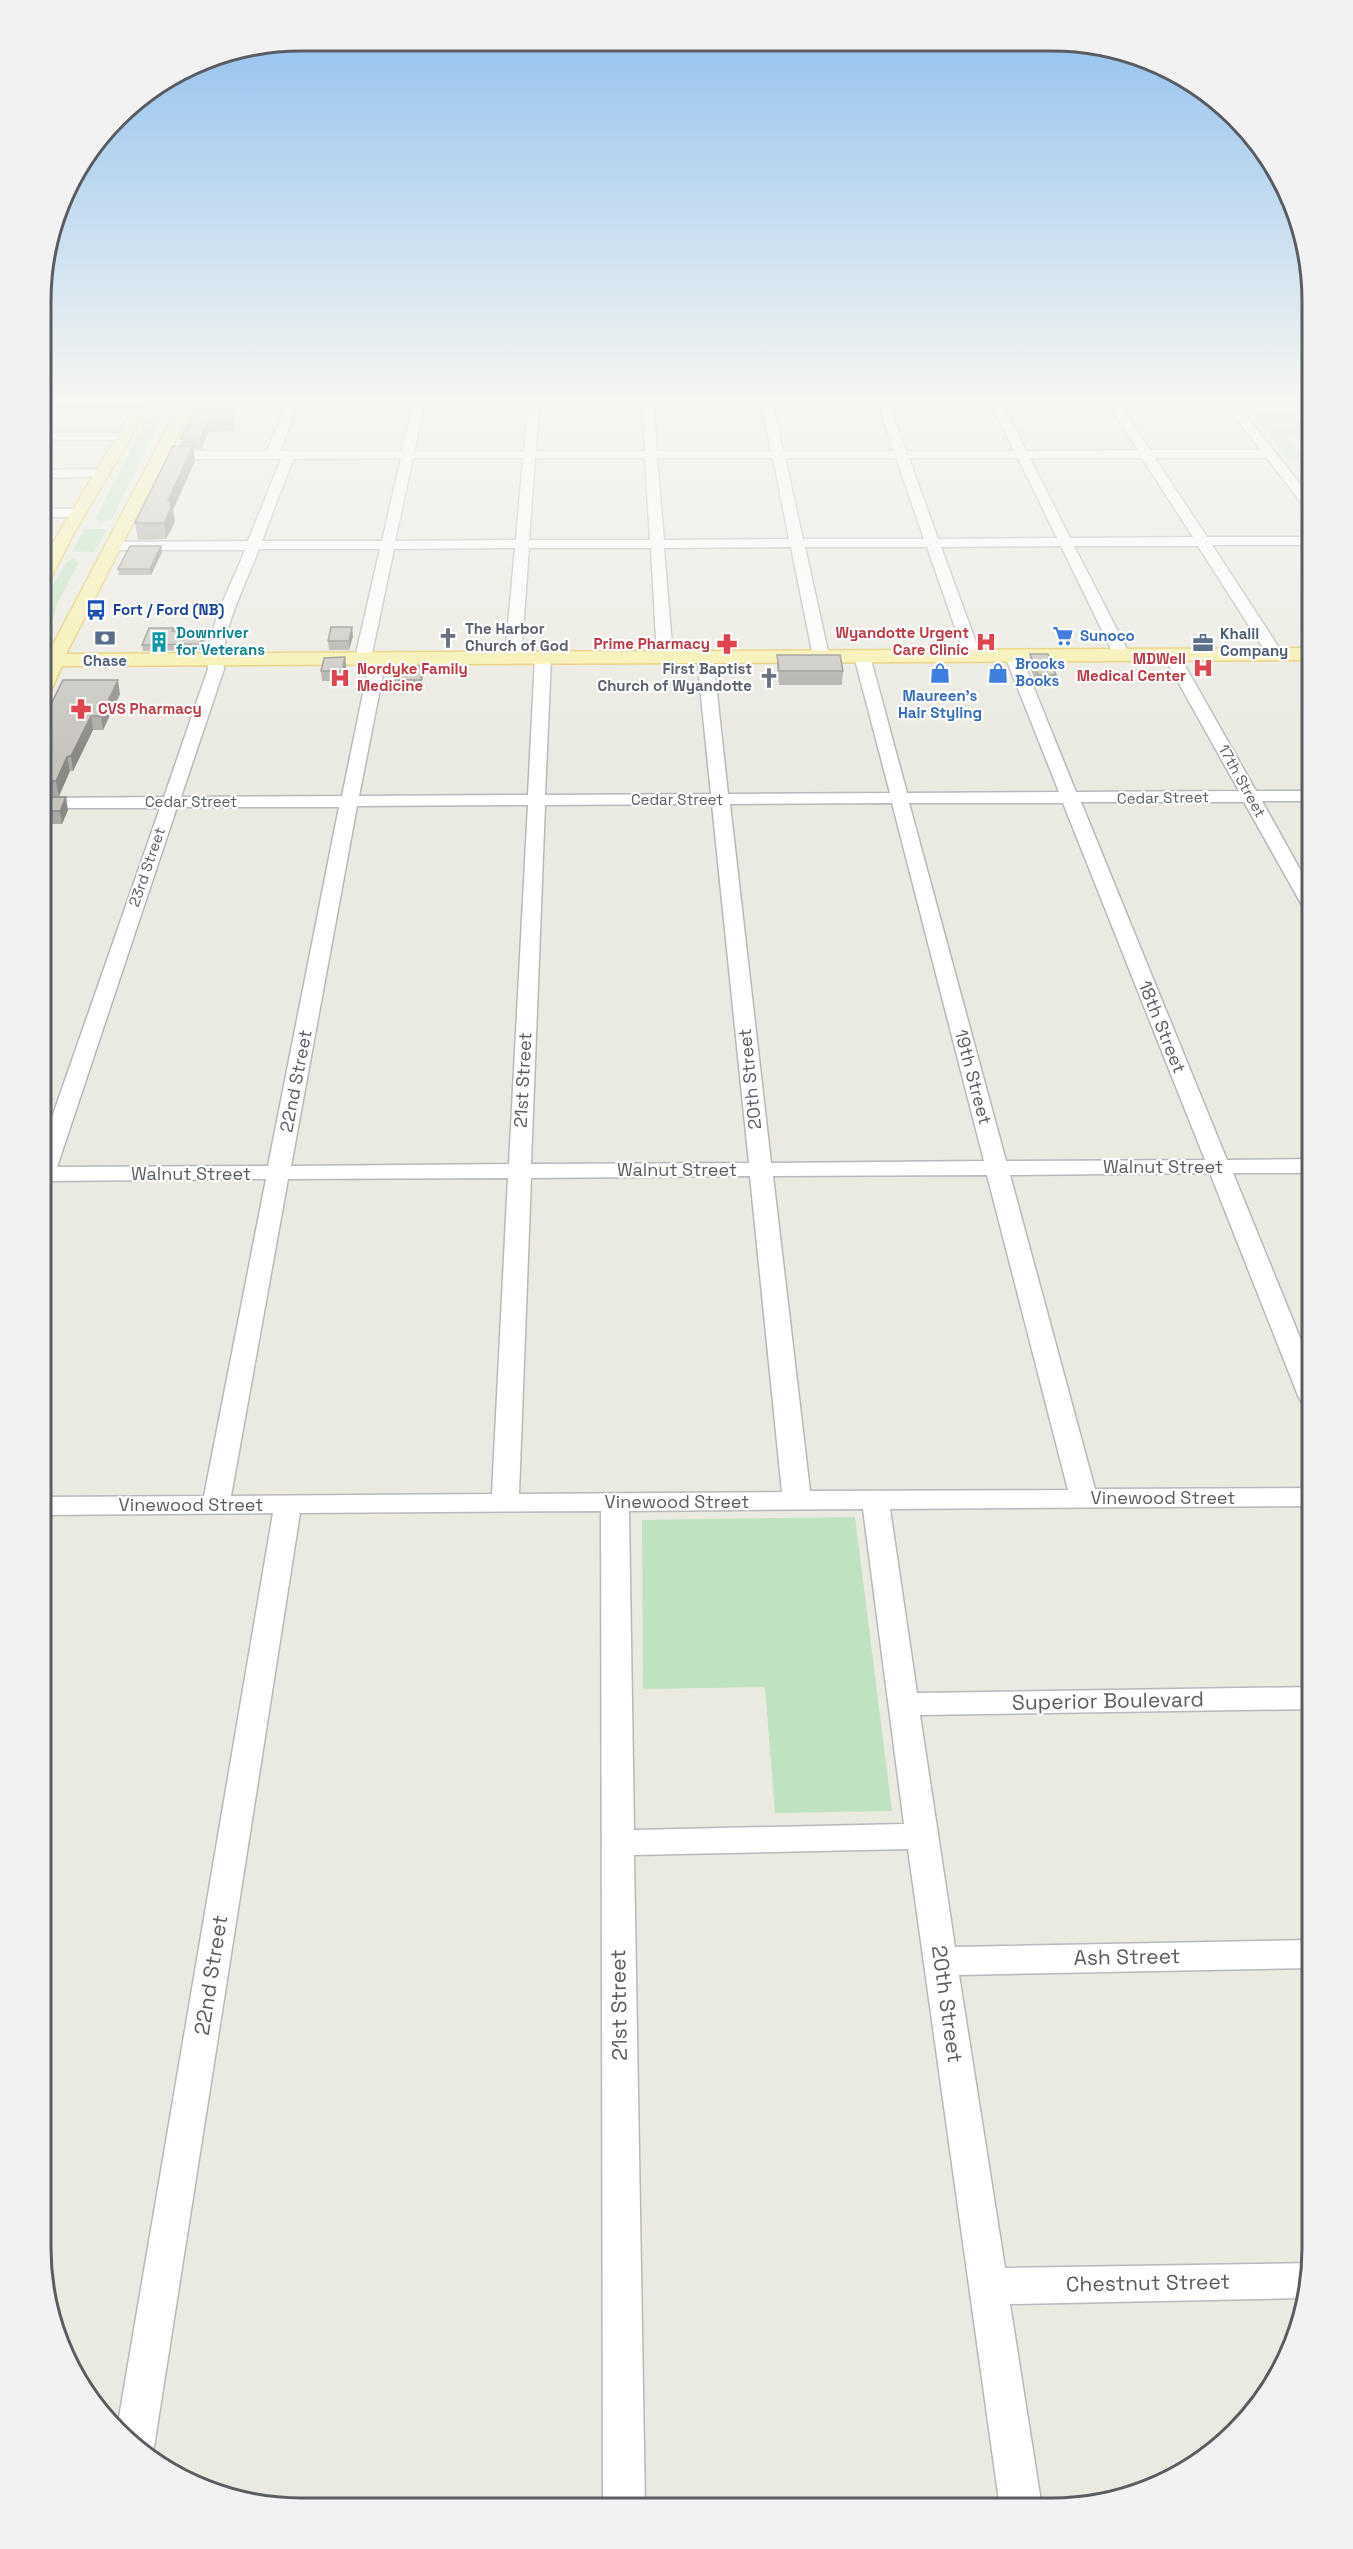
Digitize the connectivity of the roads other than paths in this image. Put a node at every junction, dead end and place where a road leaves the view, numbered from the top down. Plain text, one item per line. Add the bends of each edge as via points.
1 (75, 517) edge
2 (92, 517) edge
3 (127, 517) edge
4 (262, 517) edge
5 (394, 517) edge
6 (526, 517) edge
7 (655, 517) edge
8 (790, 517) edge
9 (923, 517) edge
10 (1054, 517) edge
11 (1186, 517) edge
12 (123, 524) junction
13 (1302, 541) edge
14 (1067, 542) junction
15 (1202, 542) junction
16 (796, 543) junction
17 (932, 543) junction
18 (524, 544) junction
19 (657, 544) junction
20 (254, 545) junction
21 (388, 545) junction
22 (51, 553) edge
23 (107, 554) junction
24 (51, 557) edge
25 (1275, 654) junction
26 (1302, 654) edge
27 (51, 655) edge
28 (1122, 655) junction
29 (1171, 655) junction
30 (821, 656) junction
31 (862, 656) junction
32 (973, 656) junction
33 (1013, 656) junction
34 (665, 657) junction
35 (705, 657) junction
36 (370, 658) junction
37 (513, 658) junction
38 (543, 658) junction
39 (215, 659) junction
40 (51, 660) edge
41 (1302, 796) edge
42 (1251, 797) junction
43 (1070, 798) junction
44 (900, 799) junction
45 (720, 800) junction
46 (536, 801) junction
47 (169, 802) junction
48 (349, 802) junction
49 (51, 803) edge
50 (1302, 889) edge
51 (51, 1149) edge
52 (1302, 1166) edge
53 (1218, 1167) junction
54 (997, 1168) junction
55 (760, 1170) junction
56 (519, 1171) junction
57 (279, 1173) junction
58 (51, 1176) edge
59 (1302, 1373) edge
60 (1302, 1497) edge
61 (1084, 1499) junction
62 (875, 1500) junction
63 (797, 1501) junction
64 (615, 1502) junction
65 (505, 1503) junction
66 (288, 1504) junction
67 (216, 1505) junction
68 (51, 1506) edge
69 (1302, 1698) edge
70 (904, 1704) junction
71 (922, 1836) junction
72 (617, 1843) junction
73 (1302, 1954) edge
74 (941, 1961) junction
75 (1300, 2280) edge
76 (988, 2286) junction
77 (136, 2436) edge
78 (624, 2498) edge
79 (1020, 2498) edge

1 - 22 main road
2 - 12 main road via 96,526
3 - 12 main road
4 - 20 street, 23rd Street
5 - 21 street, 22nd Street
6 - 18 street
7 - 19 street
8 - 16 street
9 - 17 street
10 - 14 street
11 - 15 street
12 - 23 main road
13 - 15 street
14 - 15 street
14 - 17 street
14 - 28 street
15 - 25 street
16 - 17 street
16 - 19 street
16 - 30 street
17 - 32 street
18 - 19 street
18 - 21 street
18 - 37 street
19 - 34 street
20 - 21 street
20 - 23 street
20 - 39 street, 23rd Street via 221,630
21 - 36 street, 22nd Street
23 - 24 main road
23 - 27 main road
25 - 26 main road
25 - 29 main road
28 - 29 main road
28 - 33 main road
29 - 42 street, 17th Street
30 - 31 main road
30 - 35 main road
31 - 32 main road
31 - 44 street, 19th Street
32 - 33 main road
33 - 43 street, 18th Street
34 - 35 main road
34 - 38 main road
35 - 45 street, 20th Street
36 - 37 main road
36 - 39 main road
36 - 48 street, 22nd Street
37 - 38 main road
38 - 46 street, 21st Street
39 - 40 main road
39 - 47 street, 23rd Street via 216,669
41 - 42 street, Cedar Street
42 - 43 street, Cedar Street
42 - 50 street, 17th Street
43 - 44 street, Cedar Street
43 - 53 street, 18th Street
44 - 45 street, Cedar Street
44 - 54 street, 19th Street
45 - 46 street, Cedar Street
45 - 55 street, 20th Street
46 - 48 street, Cedar Street
46 - 56 street, 21st Street
47 - 48 street, Cedar Street
47 - 49 street, Cedar Street
47 - 51 street, 23rd Street
48 - 57 street, 22nd Street
52 - 53 street, Walnut Street
53 - 54 street, Walnut Street
53 - 59 street, 18th Street
54 - 55 street, Walnut Street
54 - 61 street, 19th Street
55 - 56 street, Walnut Street
55 - 63 street, 20th Street
56 - 57 street, Walnut Street
56 - 65 street, 21st Street
57 - 58 street, Walnut Street
57 - 67 street, 22nd Street
60 - 61 street, Vinewood Street
61 - 62 street, Vinewood Street
62 - 63 street, Vinewood Street
62 - 70 street, 20th Street
63 - 64 street, Vinewood Street
64 - 65 street, Vinewood Street
64 - 72 street, 21st Street
65 - 66 street, Vinewood Street
66 - 67 street, Vinewood Street
66 - 77 street, 22nd Street
67 - 68 street, Vinewood Street
69 - 70 street, Superior Boulevard
70 - 71 street, 20th Street
71 - 72 street
71 - 74 street, 20th Street
72 - 78 street, 21st Street
73 - 74 street, Ash Street
74 - 76 street, 20th Street
75 - 76 street, Chestnut Street
76 - 79 street, 20th Street

